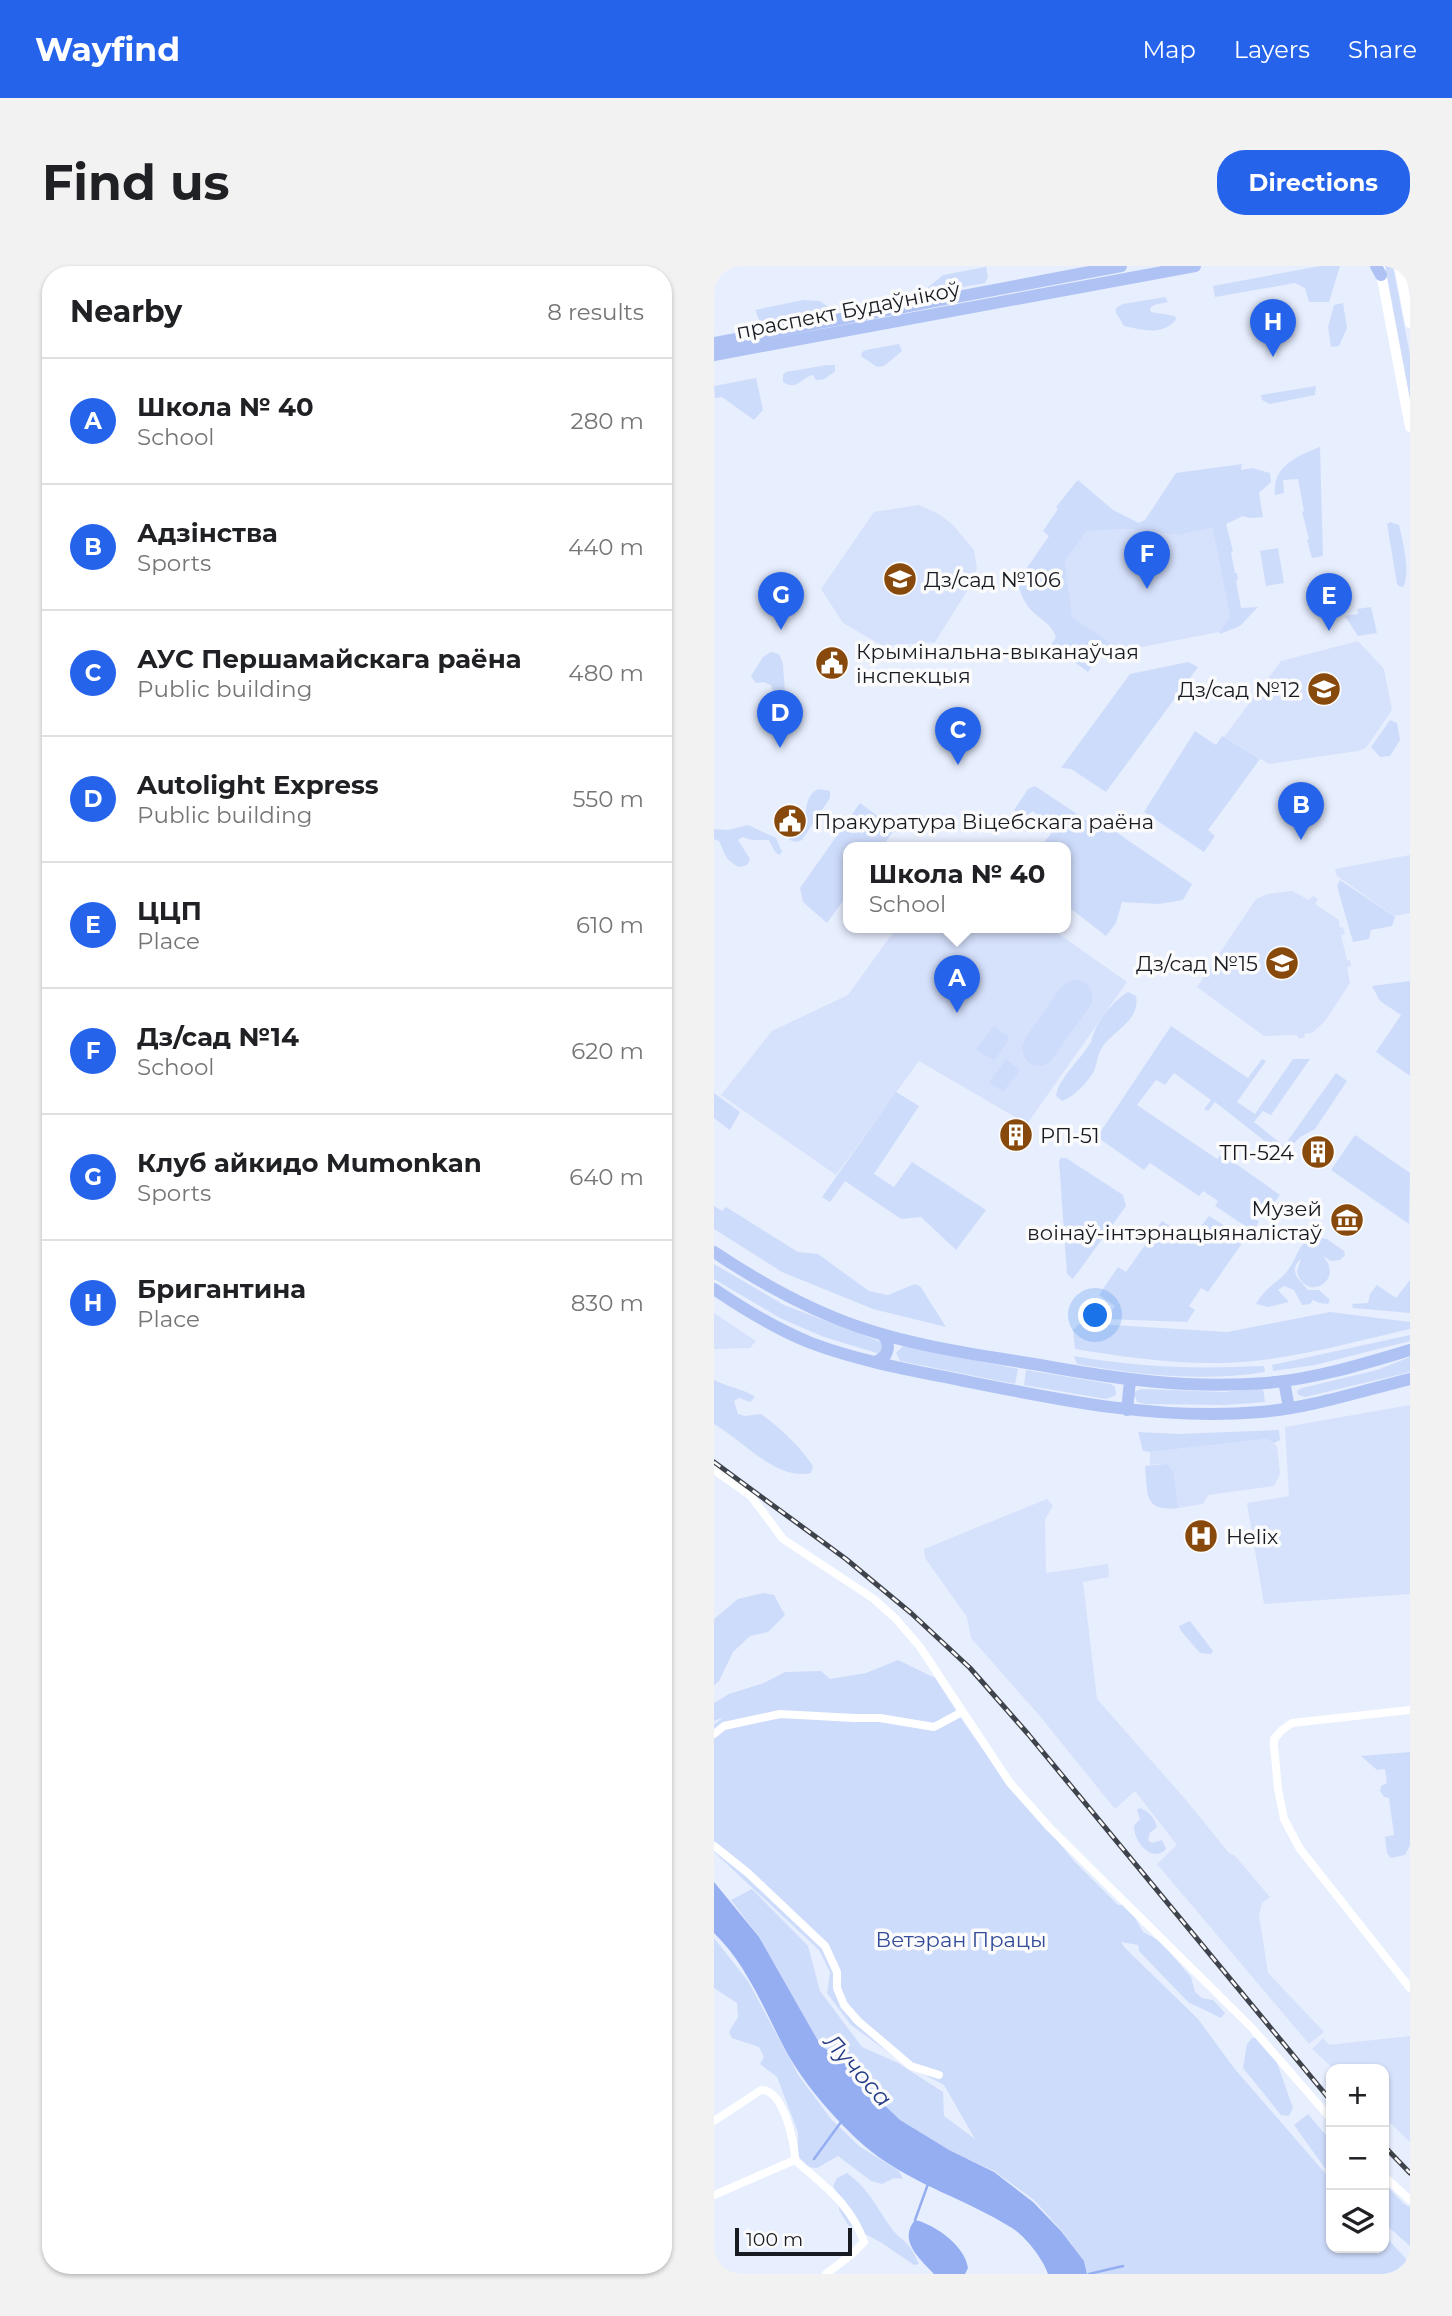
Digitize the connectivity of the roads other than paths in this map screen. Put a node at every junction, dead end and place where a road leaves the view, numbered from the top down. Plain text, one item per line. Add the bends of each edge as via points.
1 (1121, 266) edge
2 (1195, 266) edge
3 (1399, 266) edge
4 (1379, 269) edge
5 (997, 296) junction
6 (1410, 323) edge
7 (754, 342) junction
8 (714, 343) edge
9 (714, 355) edge
10 (1410, 427) edge
11 (714, 1252) edge
12 (714, 1289) edge
13 (882, 1334) junction
14 (906, 1341) junction
15 (1410, 1350) edge
16 (874, 1362) junction
17 (899, 1368) junction
18 (1410, 1379) edge
19 (1130, 1381) junction
20 (1284, 1381) junction
21 (1289, 1408) junction
22 (1127, 1410) junction
23 (714, 1470) edge
24 (1410, 1710) edge
25 (962, 1712) junction
26 (714, 1734) edge
27 (714, 1846) edge
28 (1410, 1988) edge
29 (939, 2075) dead end
30 (1326, 2113) edge
31 (714, 2121) edge
32 (795, 2160) junction
33 (1389, 2181) edge
34 (714, 2195) edge
35 (1410, 2200) edge
36 (826, 2274) edge

1 - 5 main road, праспект Будаўнікоў
2 - 5 main road, праспект Будаўнікоў
3 - 6 main road
4 - 10 main road
5 - 7 main road, праспект Будаўнікоў
7 - 8 main road, праспект Будаўнікоў
7 - 9 main road, праспект Будаўнікоў
11 - 13 main road via 780,1293
12 - 16 main road via 774,1327
13 - 14 main road
13 - 16 main road via 887,1351
14 - 17 main road via 893,1352
14 - 19 main road
15 - 20 main road
16 - 17 main road
17 - 22 main road
18 - 21 main road
19 - 20 main road via 1221,1385
19 - 22 main road
20 - 21 main road
21 - 22 main road via 1210,1415
23 - 25 street via 751,1496 783,1539 874,1599 896,1619
24 - 28 street via 1292,1723 1275,1739 1273,1753 1284,1819 1292,1834
25 - 26 street via 934,1727 880,1718 780,1714 724,1726
25 - 30 street via 994,1763 1050,1828 1252,2028
27 - 29 street via 825,1946 844,2005 858,2021 911,2066
31 - 32 street via 768,2090 774,2093 791,2130
32 - 34 street
32 - 36 street via 847,2208 864,2242
33 - 35 street

